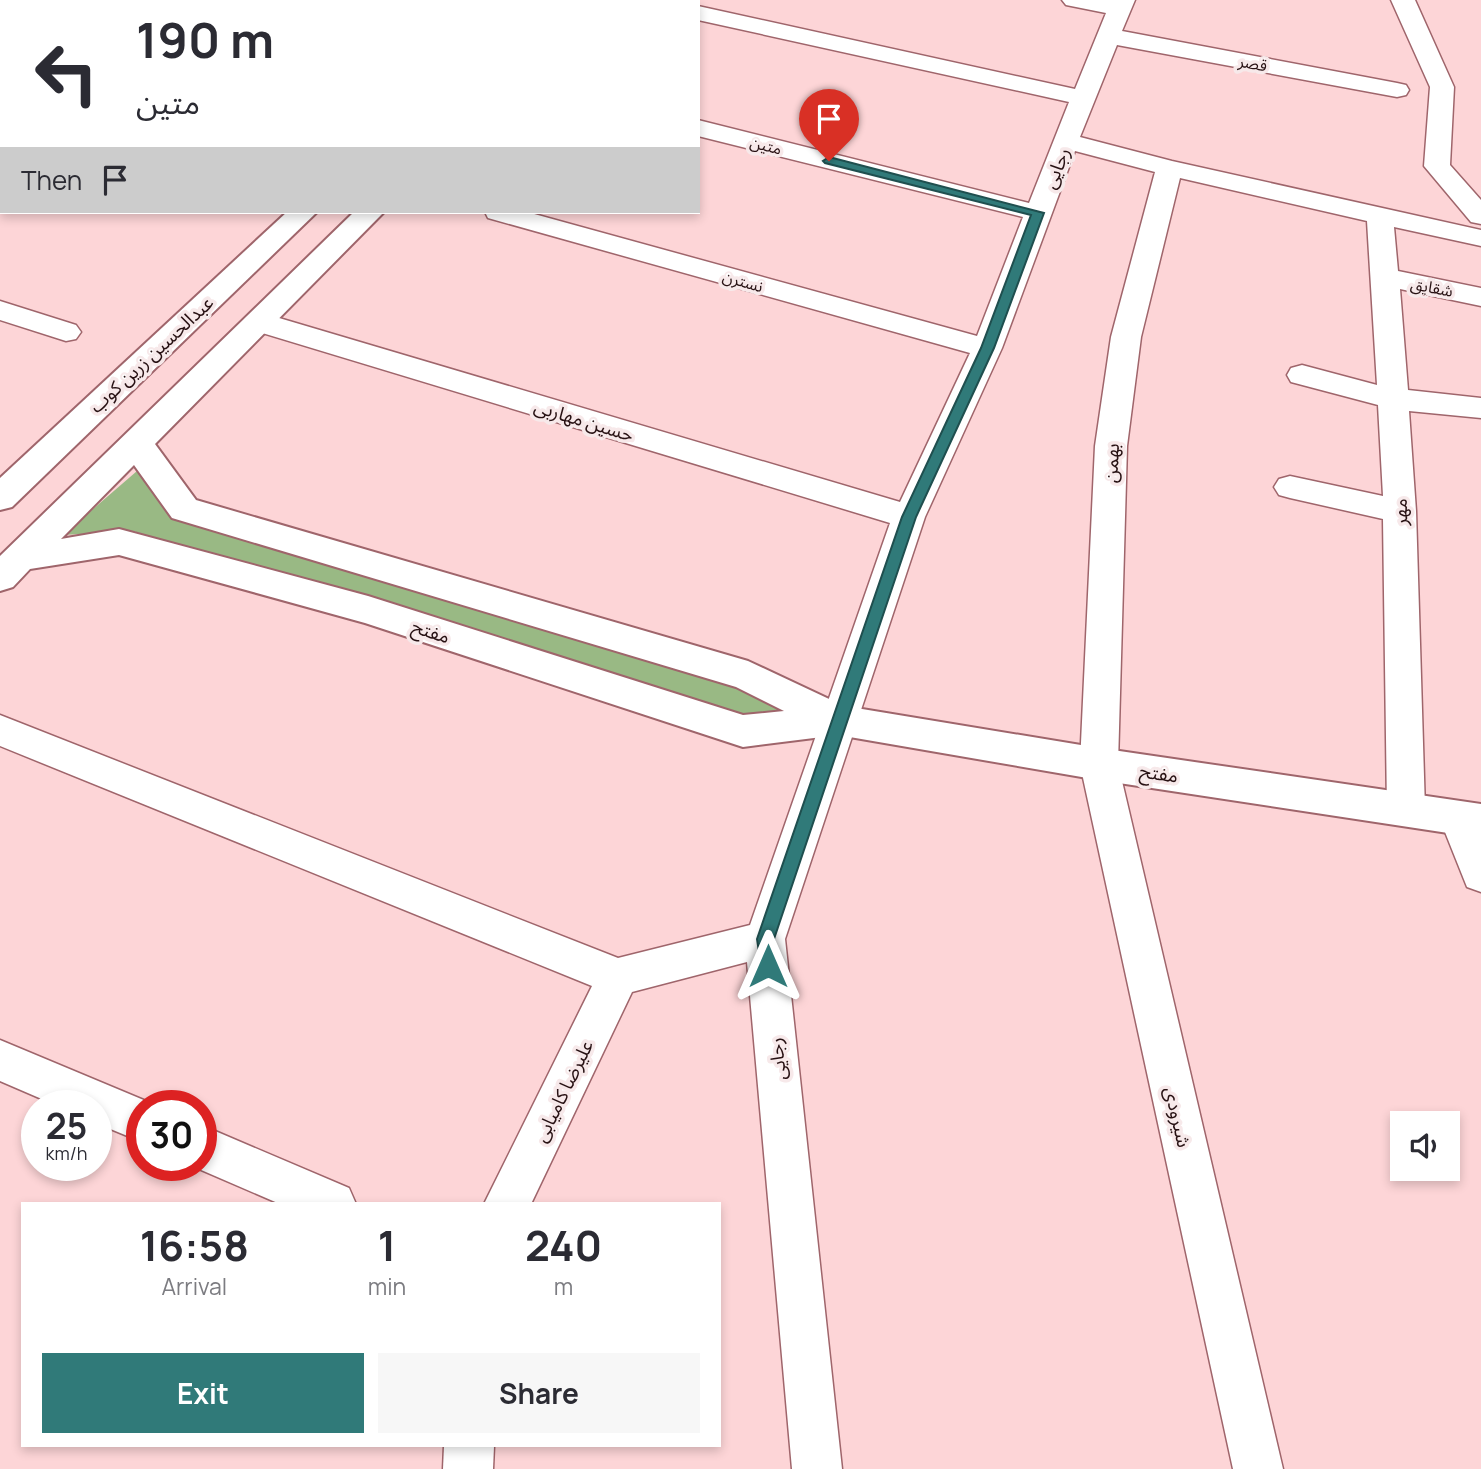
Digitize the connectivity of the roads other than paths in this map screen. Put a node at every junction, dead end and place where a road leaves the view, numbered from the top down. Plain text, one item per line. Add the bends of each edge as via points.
1 (1074, 0) edge
2 (1403, 0) edge
3 (700, 13) edge
4 (1117, 15) edge
5 (1397, 90) dead end
6 (1084, 98) junction
7 (700, 128) edge
8 (1066, 141) junction
9 (1169, 167) junction
10 (1038, 213) junction
11 (301, 214) edge
12 (368, 214) edge
13 (505, 214) edge
14 (1380, 215) junction
15 (1481, 216) edge
16 (1481, 238) edge
17 (1384, 277) junction
18 (1481, 297) edge
19 (0, 310) edge
20 (259, 323) junction
21 (66, 332) dead end
22 (987, 348) junction
23 (1302, 374) dead end
24 (1393, 399) junction
25 (1481, 408) edge
26 (136, 444) junction
27 (1290, 487) dead end
28 (0, 498) edge
29 (1400, 511) junction
30 (909, 517) junction
31 (10, 568) edge
32 (838, 720) junction
33 (0, 730) edge
34 (1099, 764) junction
35 (1406, 810) junction
36 (1469, 819) edge
37 (1481, 875) edge
38 (765, 939) junction
39 (618, 977) junction
40 (0, 1060) edge
41 (126, 1114) edge
42 (217, 1154) edge
43 (328, 1202) edge
44 (508, 1202) edge
45 (469, 1447) edge
46 (468, 1469) edge
47 (817, 1469) edge
48 (1258, 1469) edge

1 - 4 street, قصر
2 - 15 street via 1441,87 1437,166
3 - 6 street
4 - 5 street, قصر
4 - 6 street, رجایی
6 - 8 street, رجایی
7 - 10 street, متین
8 - 9 street
8 - 10 street, رجایی
9 - 14 street
9 - 34 street, بهمن via 1126,337 1111,446
10 - 22 street, رجایی
11 - 28 street, عبدالحسین زرین کوب
12 - 20 street
13 - 22 street, نسترن
14 - 16 street
14 - 17 street, مهر
17 - 18 street, شقایق
17 - 24 street, مهر
19 - 21 street
20 - 26 street
20 - 30 street, حسین مهاربی
22 - 30 street, رجایی
23 - 24 street
24 - 25 street
24 - 29 street, مهر
26 - 31 street
26 - 32 street, مفتح via 184,509 748,676
27 - 29 street
29 - 35 street, مهر
30 - 32 street, رجایی
31 - 32 street, مفتح via 119,542 368,611 743,731
32 - 34 street, مفتح
32 - 38 street, رجایی
33 - 39 street
34 - 35 street, مفتح
34 - 48 street, شیرودی
35 - 36 street, مفتح
36 - 37 street
38 - 39 street
38 - 47 street, رجایی
39 - 44 street, علیرضا کامیابی
40 - 41 street
42 - 43 street
45 - 46 street

